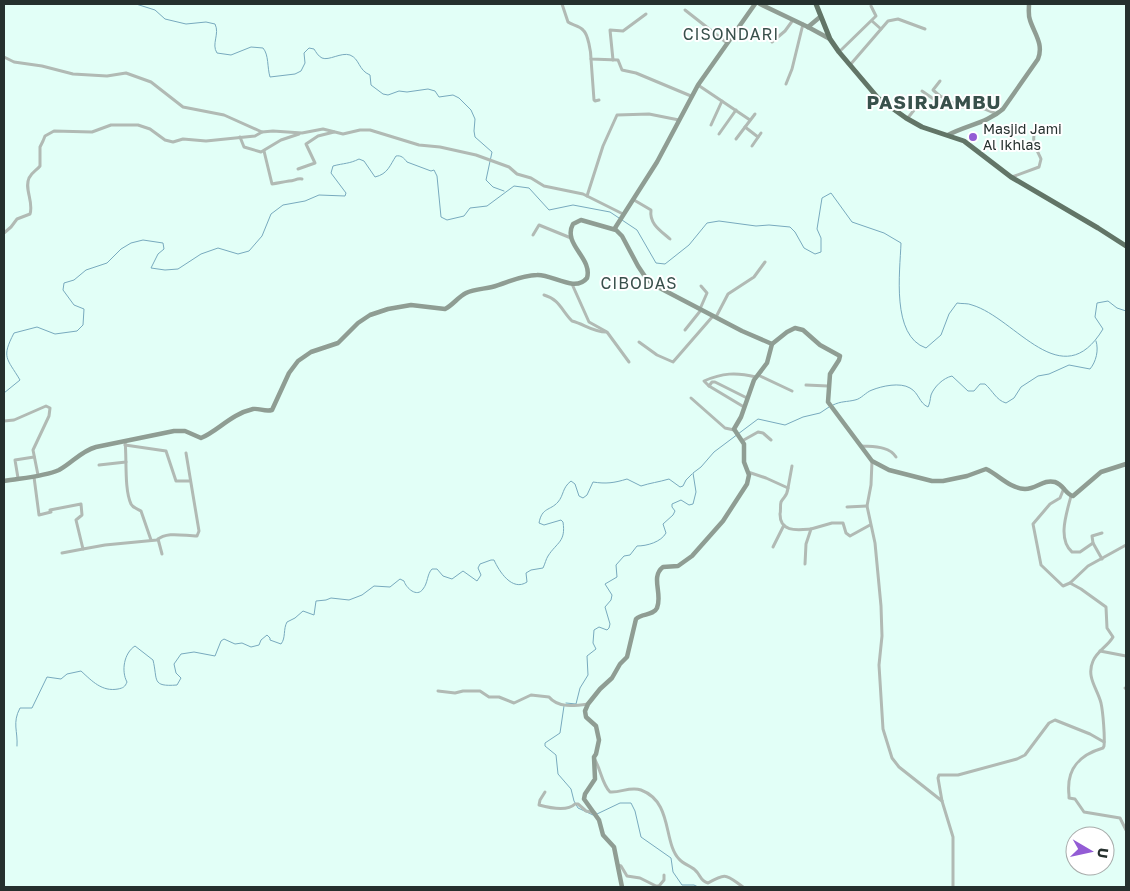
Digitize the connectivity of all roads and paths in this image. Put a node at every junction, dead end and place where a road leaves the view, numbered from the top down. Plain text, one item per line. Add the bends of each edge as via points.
1 (562, 4) edge
2 (755, 4) edge
3 (760, 4) edge
4 (816, 4) edge
5 (1029, 4) edge
6 (871, 6) dead end
7 (685, 10) dead end
8 (646, 14) dead end
9 (820, 17) junction
10 (793, 20) junction
11 (872, 21) junction
12 (806, 26) junction
13 (881, 29) junction
14 (925, 29) dead end
15 (830, 39) junction
16 (772, 42) dead end
17 (727, 43) junction
18 (839, 52) junction
19 (4, 57) edge
20 (591, 59) junction
21 (613, 60) junction
22 (850, 65) junction
23 (940, 81) dead end
24 (786, 84) dead end
25 (698, 85) junction
26 (922, 91) dead end
27 (926, 95) junction
28 (691, 96) junction
29 (940, 96) junction
30 (599, 100) dead end
31 (722, 100) junction
32 (736, 110) junction
33 (755, 114) dead end
34 (997, 114) junction
35 (907, 119) junction
36 (679, 120) junction
37 (750, 120) junction
38 (711, 124) dead end
39 (745, 127) junction
40 (1036, 130) dead end
41 (262, 132) junction
42 (334, 132) junction
43 (302, 133) junction
44 (761, 133) dead end
45 (719, 134) dead end
46 (948, 135) junction
47 (240, 137) junction
48 (758, 137) junction
49 (736, 139) dead end
50 (752, 146) dead end
51 (264, 150) junction
52 (298, 169) dead end
53 (1011, 177) junction
54 (302, 179) dead end
55 (588, 192) junction
56 (634, 200) junction
57 (623, 215) junction
58 (615, 228) junction
59 (4, 233) edge
60 (533, 235) dead end
61 (571, 238) junction
62 (670, 239) dead end
63 (1126, 246) edge
64 (765, 262) dead end
65 (572, 284) junction
66 (701, 286) dead end
67 (544, 295) dead end
68 (701, 310) junction
69 (714, 317) junction
70 (684, 330) dead end
71 (607, 332) junction
72 (639, 342) dead end
73 (772, 344) junction
74 (629, 362) dead end
75 (756, 376) junction
76 (806, 385) dead end
77 (709, 386) junction
78 (828, 386) junction
79 (792, 390) dead end
80 (691, 398) dead end
81 (748, 398) junction
82 (744, 406) junction
83 (4, 421) edge
84 (735, 431) junction
85 (742, 440) junction
86 (771, 440) dead end
87 (125, 442) junction
88 (861, 446) junction
89 (186, 454) dead end
90 (34, 457) junction
91 (896, 457) dead end
92 (872, 461) junction
93 (126, 462) junction
94 (1126, 464) edge
95 (99, 465) dead end
96 (792, 466) dead end
97 (748, 472) junction
98 (36, 476) junction
99 (18, 478) junction
100 (4, 481) edge
101 (189, 481) junction
102 (1064, 487) junction
103 (788, 488) junction
104 (1071, 496) junction
105 (867, 506) junction
106 (847, 507) dead end
107 (784, 525) junction
108 (870, 525) junction
109 (811, 529) junction
110 (1102, 534) dead end
111 (158, 539) junction
112 (151, 540) junction
113 (1094, 543) junction
114 (1126, 545) edge
115 (774, 547) dead end
116 (83, 549) junction
117 (62, 552) dead end
118 (162, 554) dead end
119 (1102, 559) junction
120 (805, 564) dead end
121 (1070, 583) junction
122 (1099, 651) junction
123 (1126, 656) edge
124 (438, 691) dead end
125 (588, 704) junction
126 (1105, 742) junction
127 (594, 757) junction
128 (545, 792) dead end
129 (942, 800) junction
130 (596, 814) junction
131 (1126, 830) edge
132 (618, 865) junction
133 (664, 875) dead end
134 (622, 887) edge
135 (744, 887) edge
136 (953, 887) edge

1 - 20 street via 568,22 583,30
2 - 17 main road
3 - 10 main road
4 - 9 highway
5 - 34 main road via 1040,56
6 - 11 street via 876,15
7 - 17 street
8 - 21 street via 623,31 610,30
9 - 12 main road
9 - 15 highway
10 - 12 main road
10 - 16 street
11 - 13 street
11 - 18 street
12 - 15 main road
12 - 24 street
13 - 14 street via 895,19
13 - 22 street
15 - 18 highway
17 - 25 main road
18 - 22 highway
19 - 41 street via 73,74 107,76 126,73 151,82 183,107 224,115
20 - 21 street
20 - 30 street via 594,100
21 - 28 street via 620,61 622,70
22 - 35 highway via 878,98
23 - 29 street via 933,91
25 - 28 main road
25 - 31 street
26 - 27 street
27 - 29 street via 935,100
27 - 35 street
28 - 36 main road
29 - 34 street via 961,107 985,109
31 - 32 street
31 - 38 street
32 - 37 street
32 - 45 street
33 - 37 street
34 - 46 main road
35 - 46 highway
36 - 55 street via 649,114 617,115
36 - 56 main road
37 - 39 street
39 - 48 street
39 - 49 street
40 - 53 street via 1034,145 1041,159 1039,167
41 - 43 street
41 - 47 street
42 - 43 street via 319,129
42 - 52 street via 318,136 306,144 316,163
42 - 55 street via 370,130 419,145 476,154 543,185
43 - 51 street
44 - 48 street
46 - 53 highway via 964,141
47 - 51 street via 244,147 259,152
47 - 59 street via 173,142 138,125 111,125 92,132 54,131 45,136 40,147 40,166 29,178 30,214 17,218
48 - 50 street
51 - 54 street via 272,184
53 - 63 highway
55 - 57 street
56 - 57 main road
56 - 62 street via 651,210 655,226
57 - 58 main road
58 - 61 main road via 581,220 573,224
58 - 68 main road via 646,278
60 - 61 street via 539,226
61 - 65 main road via 588,271 585,281
64 - 69 street via 754,278 728,294
65 - 71 street via 589,322
65 - 87 main road via 546,276 532,276 466,293 445,309 411,305 378,312 362,320 338,343 302,357 289,373 272,410 253,409 242,413 201,438 174,430
66 - 68 street via 707,293
67 - 71 street via 558,302 572,321 595,331
68 - 69 main road
68 - 70 street
69 - 72 street via 673,362
69 - 73 main road
71 - 74 street
73 - 75 main road via 767,363
73 - 78 main road via 795,328 803,330 840,357 830,374
75 - 77 street via 726,373 704,381
75 - 79 street
75 - 81 main road
76 - 78 street
77 - 81 street via 714,382
77 - 82 street
78 - 88 main road via 830,405
80 - 84 street via 725,428
81 - 82 main road
82 - 84 main road
83 - 90 street via 46,406 50,408 47,424 33,450
84 - 85 main road
85 - 86 street via 758,432
85 - 97 main road via 744,465
87 - 93 street
87 - 98 main road via 91,448 58,470
87 - 101 street via 166,451 176,481
88 - 91 street via 887,449
88 - 92 main road
89 - 101 street
90 - 98 street
90 - 99 street via 15,460
92 - 102 main road via 889,470 932,481 952,480 986,469 1014,487 1036,487 1047,481
92 - 105 street
93 - 95 street
93 - 112 street via 131,504 141,511
94 - 104 main road via 1101,472
96 - 103 street
97 - 103 street
97 - 125 main road via 747,484 704,545 680,565 663,567 658,572 657,608 636,619 627,657
98 - 99 main road
98 - 116 street via 39,515 80,504 82,515 76,520
99 - 100 main road
101 - 111 street via 198,534 172,534
102 - 104 main road
102 - 121 street via 1060,498 1050,504 1033,525 1041,566 1063,586
103 - 107 street via 781,502 780,520
104 - 113 street via 1064,532 1068,549 1077,552
105 - 106 street
105 - 108 street
107 - 109 street via 792,530
107 - 115 street
108 - 109 street via 850,536 842,523
108 - 129 street via 881,606 879,685 887,745 899,767
109 - 120 street
110 - 113 street via 1092,536
111 - 112 street
111 - 118 street
112 - 116 street
113 - 119 street
114 - 119 street
116 - 117 street
119 - 121 street via 1088,566
121 - 122 street via 1106,607 1107,628 1113,637
122 - 123 street
122 - 126 street via 1090,673 1101,704
124 - 125 street via 482,692 512,703 532,695 549,696 561,705
125 - 127 main road via 585,715 596,726 600,740
126 - 129 street via 1051,721 1024,755 1017,759 962,775 939,775
126 - 131 street via 1103,748 1088,753 1074,768 1069,798 1075,799 1086,813 1120,818
127 - 130 main road via 595,779 584,796
127 - 135 street via 610,792 635,788 652,797 666,820 676,854 696,870 702,881 708,883 724,876
128 - 130 street via 540,805 563,809 578,804
129 - 136 street via 954,837
130 - 132 main road via 603,835 614,847
132 - 133 street via 627,876 656,886 664,880
132 - 134 main road

